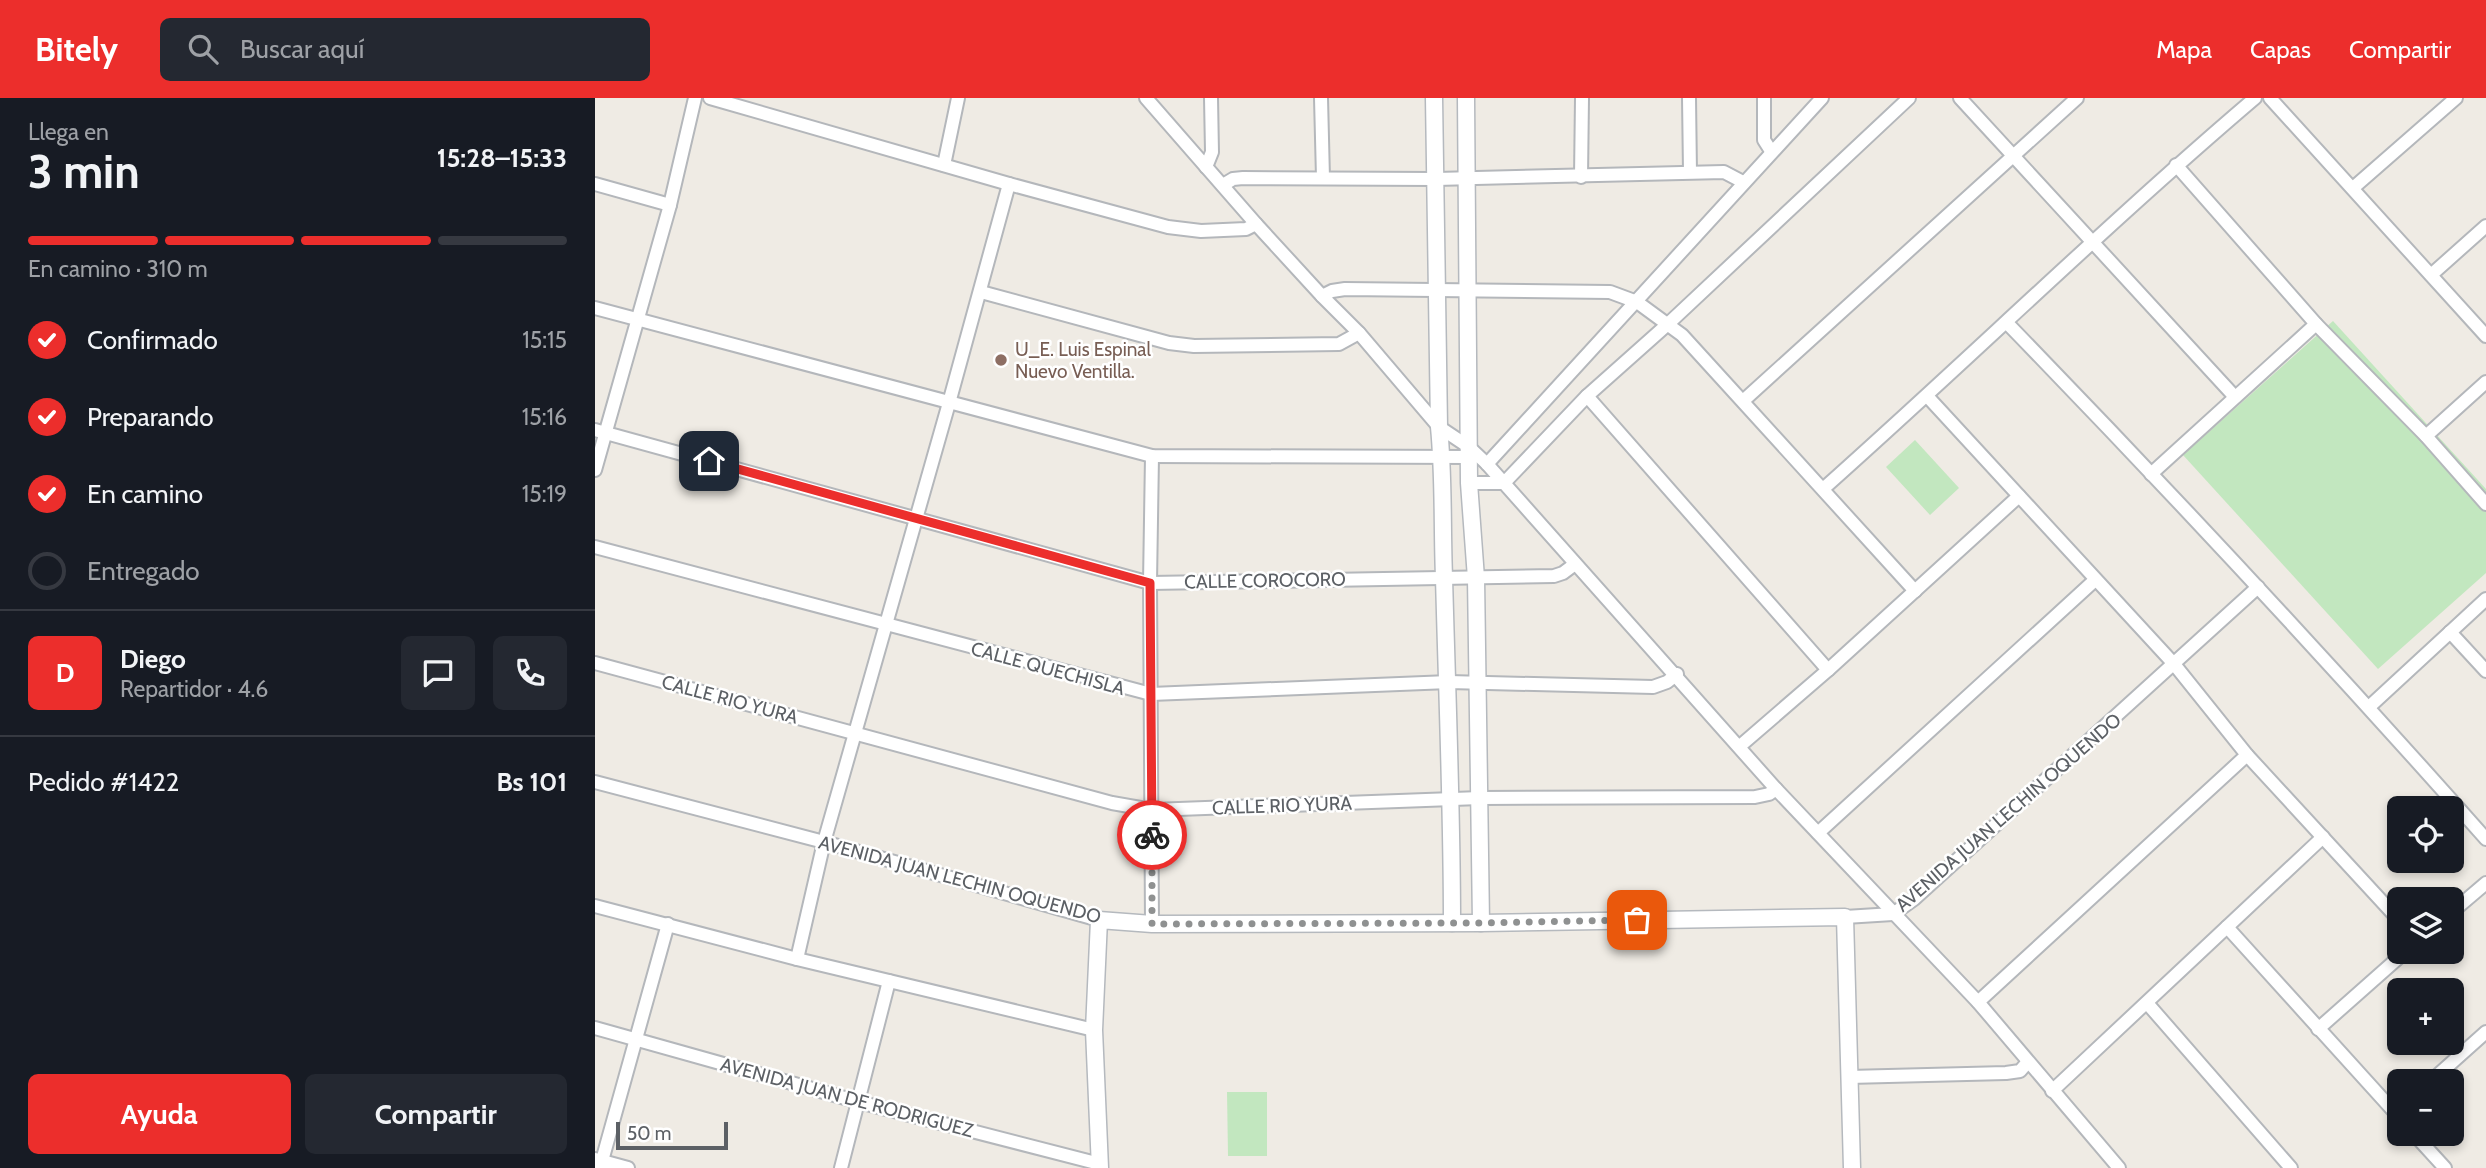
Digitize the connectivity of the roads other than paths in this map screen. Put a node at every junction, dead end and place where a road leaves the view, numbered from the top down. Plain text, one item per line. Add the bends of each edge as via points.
1 (695, 98) edge
2 (710, 98) edge
3 (958, 98) edge
4 (1146, 98) edge
5 (1211, 98) edge
6 (1321, 98) edge
7 (1434, 98) edge
8 (1466, 98) edge
9 (1581, 98) edge
10 (1689, 98) edge
11 (1764, 98) edge
12 (1822, 98) edge
13 (1909, 98) edge
14 (1960, 98) edge
15 (2077, 98) edge
16 (2255, 98) edge
17 (2270, 98) edge
18 (2456, 98) edge
19 (1771, 152) junction
20 (2012, 156) junction
21 (2176, 165) junction
22 (944, 166) junction
23 (1206, 167) junction
24 (1690, 172) junction
25 (1581, 177) junction
26 (1323, 178) junction
27 (1436, 179) junction
28 (1468, 179) junction
29 (1744, 182) junction
30 (595, 184) edge
31 (1009, 184) junction
32 (1223, 185) junction
33 (2353, 188) junction
34 (670, 205) junction
35 (1256, 224) junction
36 (2486, 226) edge
37 (2092, 243) junction
38 (2431, 275) junction
39 (1437, 290) junction
40 (981, 292) junction
41 (1467, 292) junction
42 (1322, 296) junction
43 (1637, 302) junction
44 (595, 308) edge
45 (639, 320) junction
46 (1669, 323) junction
47 (2007, 323) junction
48 (2316, 324) junction
49 (1359, 332) junction
50 (2486, 336) edge
51 (2486, 382) edge
52 (1587, 396) junction
53 (1927, 396) junction
54 (2235, 397) junction
55 (1742, 401) junction
56 (949, 403) junction
57 (1439, 427) junction
58 (600, 431) edge
59 (2426, 436) junction
60 (1469, 452) junction
61 (1442, 455) junction
62 (1152, 456) junction
63 (1487, 464) junction
64 (595, 470) edge
65 (2151, 474) junction
66 (1469, 483) junction
67 (1504, 483) junction
68 (1823, 489) junction
69 (2019, 496) junction
70 (2486, 504) edge
71 (915, 518) junction
72 (595, 547) edge
73 (1575, 564) junction
74 (1444, 577) junction
75 (1476, 578) junction
76 (2095, 580) junction
77 (1150, 583) junction
78 (2258, 587) junction
79 (1915, 591) junction
80 (2486, 599) edge
81 (887, 626) junction
82 (2451, 632) junction
83 (595, 663) edge
84 (2174, 664) junction
85 (1828, 670) junction
86 (2486, 671) edge
87 (1677, 674) junction
88 (1449, 681) junction
89 (1478, 681) junction
90 (1151, 694) junction
91 (2369, 707) junction
92 (855, 733) junction
93 (1740, 746) junction
94 (2247, 755) junction
95 (595, 782) edge
96 (1776, 789) junction
97 (1480, 798) junction
98 (1452, 799) junction
99 (1152, 810) junction
100 (1818, 833) junction
101 (2323, 837) junction
102 (2486, 839) edge
103 (824, 842) junction
104 (2486, 883) edge
105 (2464, 902) edge
106 (595, 906) edge
107 (2387, 907) edge
108 (1893, 914) junction
109 (1845, 917) junction
110 (1099, 920) junction
111 (1452, 923) junction
112 (1481, 923) junction
113 (668, 924) junction
114 (1152, 924) junction
115 (2227, 927) junction
116 (797, 959) junction
117 (2391, 964) edge
118 (889, 981) junction
119 (1978, 1002) junction
120 (2147, 1003) junction
121 (595, 1028) edge
122 (2318, 1029) junction
123 (1094, 1030) junction
124 (2486, 1032) edge
125 (635, 1040) junction
126 (2027, 1063) junction
127 (2445, 1069) edge
128 (1849, 1077) junction
129 (2052, 1091) junction
130 (859, 1101) junction
131 (2387, 1101) edge
132 (2425, 1146) edge
133 (599, 1163) edge
134 (1100, 1166) edge
135 (628, 1168) edge
136 (841, 1168) edge
137 (1852, 1168) edge
138 (2119, 1168) edge
139 (2291, 1168) edge
140 (2445, 1168) edge

1 - 34 street
2 - 22 street
3 - 22 street
4 - 23 street
5 - 23 street via 1212,152
6 - 26 street
7 - 27 street
8 - 28 street
9 - 25 street
10 - 24 street
11 - 19 street via 1764,140
12 - 19 street
13 - 46 street
14 - 20 street
15 - 20 street
16 - 21 street
17 - 33 street
18 - 33 street
19 - 29 street
20 - 37 street
20 - 55 street
21 - 37 street
21 - 48 street
22 - 31 street
23 - 32 street
24 - 25 street
24 - 29 street via 1724,172
25 - 28 street
26 - 27 street
26 - 32 street via 1243,178
27 - 28 street
27 - 39 street
28 - 41 street
29 - 43 street
30 - 34 street
31 - 35 street via 1168,227 1201,231 1246,229
31 - 40 street
32 - 35 street
33 - 38 street
34 - 45 street
35 - 42 street
36 - 38 street
37 - 47 street
37 - 54 street
38 - 50 street
39 - 41 street
39 - 42 street via 1345,289
39 - 57 street
40 - 49 street via 1194,346 1339,344
40 - 56 street
41 - 43 street via 1611,292
41 - 60 street
42 - 49 street
43 - 46 street
43 - 63 street
44 - 45 street
45 - 56 street
45 - 58 street
46 - 52 street
46 - 55 street
47 - 53 street
47 - 65 street
48 - 54 street
48 - 59 street
49 - 57 street
51 - 59 street
52 - 67 street
52 - 85 street
53 - 68 street
53 - 69 street
54 - 65 street
55 - 68 street
56 - 62 street
56 - 71 street
57 - 60 street
57 - 61 street
58 - 64 street
58 - 71 street, CALLE COROCORO
59 - 70 street
60 - 61 street
60 - 63 street
60 - 66 street
61 - 62 street
61 - 74 street
62 - 77 street
63 - 67 street
65 - 78 street
66 - 67 street
66 - 75 street
67 - 73 street
68 - 79 street
69 - 76 street
69 - 79 street
71 - 77 street, CALLE COROCORO
71 - 81 street
72 - 81 street, CALLE QUECHISLA
73 - 75 street, CALLE COROCORO via 1554,576
73 - 87 street
74 - 75 street, CALLE COROCORO
74 - 77 street, CALLE COROCORO
74 - 88 street
75 - 89 street
76 - 84 street
76 - 100 street
77 - 90 street
78 - 84 street, AVENIDA JUAN LECHIN OQUENDO
78 - 91 street
79 - 85 street
80 - 82 street
81 - 90 street, CALLE QUECHISLA
81 - 92 street
82 - 86 street
82 - 91 street
83 - 92 street, CALLE RIO YURA
84 - 94 street
84 - 108 street, AVENIDA JUAN LECHIN OQUENDO
85 - 93 street
87 - 89 street, CALLE QUECHISLA via 1653,687
87 - 93 street
88 - 89 street, CALLE QUECHISLA
88 - 90 street, CALLE QUECHISLA
88 - 98 street
89 - 97 street
90 - 99 street
91 - 102 street
92 - 99 street, CALLE RIO YURA
92 - 103 street
93 - 96 street
94 - 101 street
94 - 119 street
95 - 103 street, AVENIDA JUAN LECHIN OQUENDO
96 - 97 street, CALLE RIO YURA via 1755,797
96 - 100 street
97 - 98 street, CALLE RIO YURA
97 - 112 street
98 - 99 street, CALLE RIO YURA
98 - 111 street
99 - 114 street
100 - 108 street
101 - 107 street
101 - 115 street
103 - 110 street, AVENIDA JUAN LECHIN OQUENDO
103 - 116 street
104 - 105 street
106 - 113 street
108 - 109 street, AVENIDA JUAN LECHIN OQUENDO
108 - 119 street
109 - 112 street, AVENIDA JUAN LECHIN OQUENDO
109 - 128 street
110 - 114 street, AVENIDA JUAN LECHIN OQUENDO
110 - 123 street
111 - 112 street, AVENIDA JUAN LECHIN OQUENDO
111 - 114 street, AVENIDA JUAN LECHIN OQUENDO
113 - 116 street
113 - 125 street
115 - 120 street
115 - 122 street
116 - 118 street
117 - 122 street
118 - 123 street
118 - 130 street
119 - 126 street
120 - 129 street
120 - 139 street
121 - 125 street, AVENIDA JUAN DE RODRIGUEZ
122 - 131 street
123 - 134 street
124 - 127 street
125 - 130 street, AVENIDA JUAN DE RODRIGUEZ
125 - 133 street
126 - 128 street via 2019,1071 2006,1073
126 - 129 street
128 - 137 street
129 - 138 street
130 - 134 street, AVENIDA JUAN DE RODRIGUEZ
130 - 136 street
132 - 140 street
133 - 135 street

